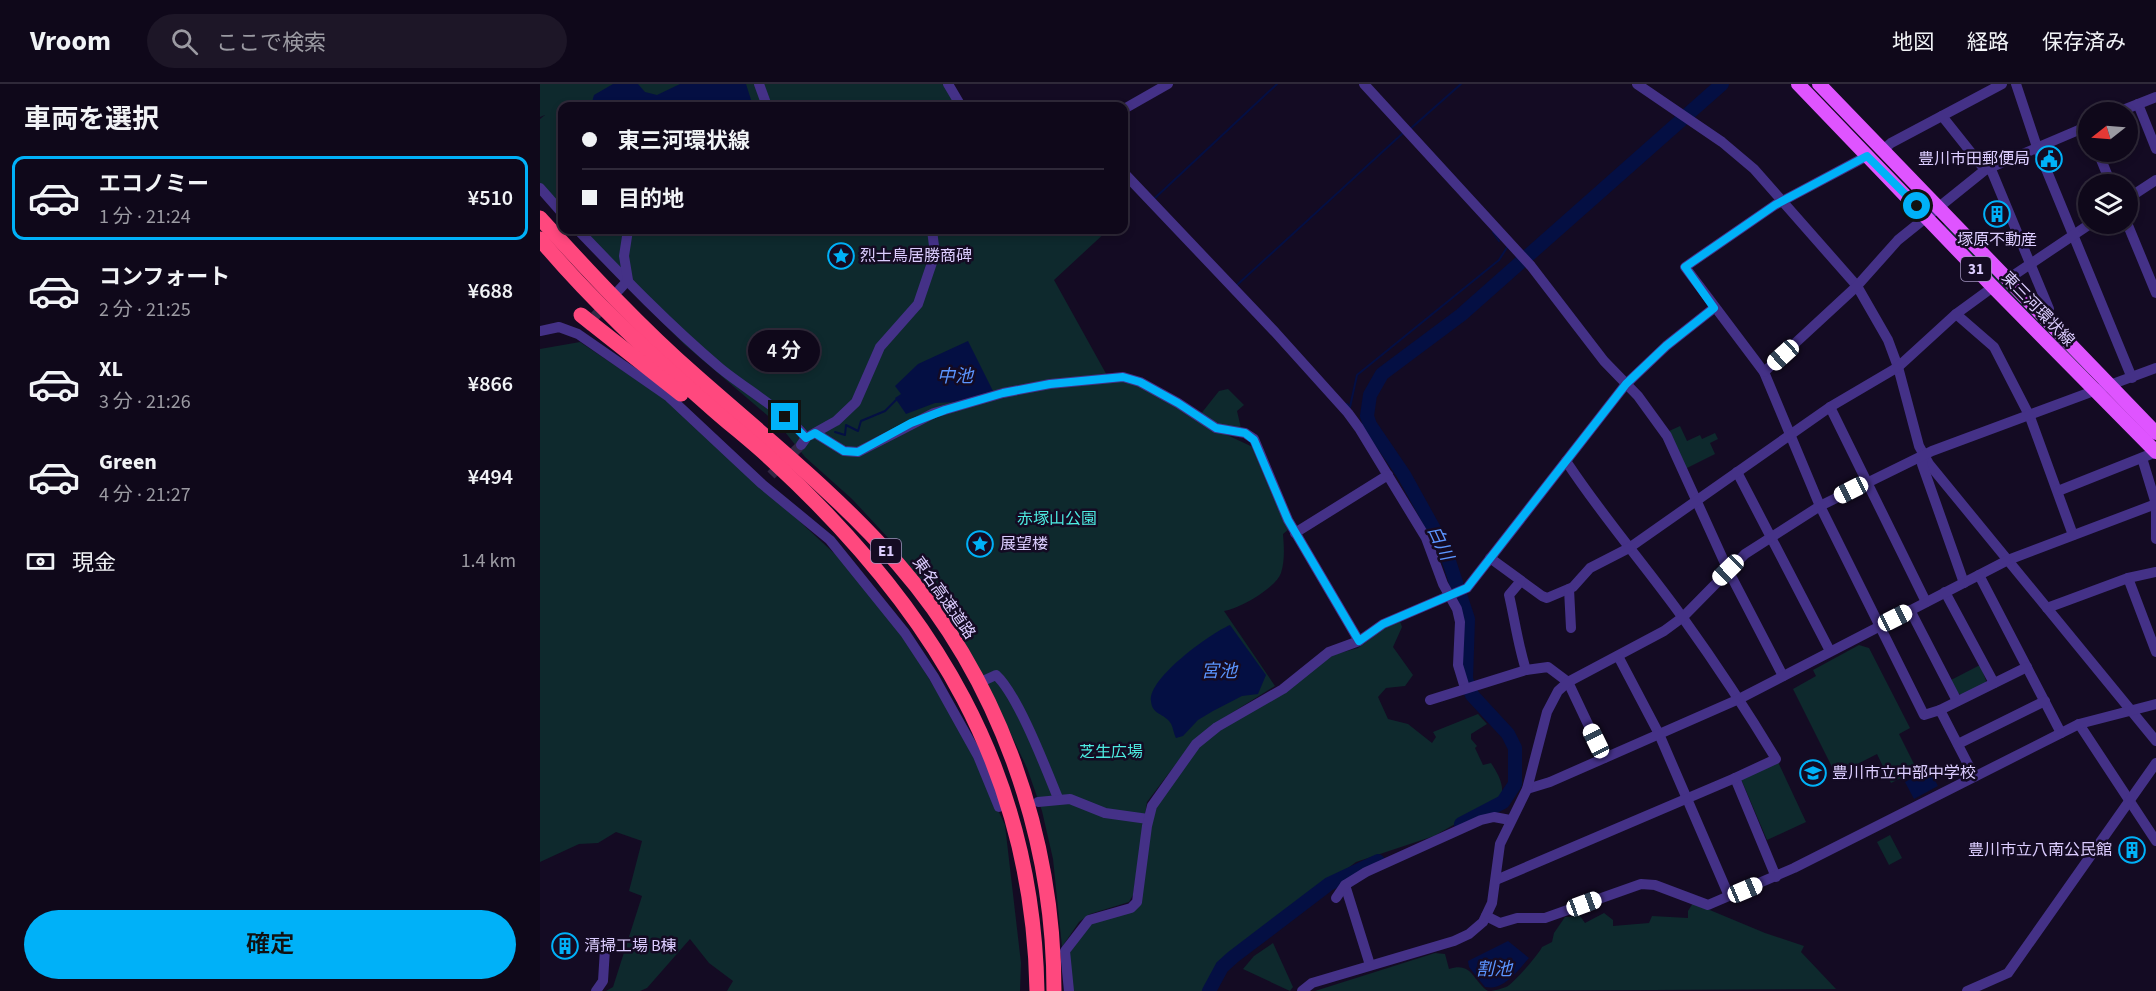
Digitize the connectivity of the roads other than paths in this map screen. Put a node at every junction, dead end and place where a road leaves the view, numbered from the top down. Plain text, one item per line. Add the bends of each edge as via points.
1 (759, 84) edge
2 (948, 84) edge
3 (1168, 84) edge
4 (1364, 84) edge
5 (1637, 84) edge
6 (1798, 84) edge
7 (1819, 84) edge
8 (2002, 84) edge
9 (2016, 84) edge
10 (2156, 97) edge
11 (766, 102) edge
12 (958, 102) edge
13 (2138, 104) joint
14 (1128, 107) edge
15 (1942, 116) junction
16 (2078, 131) edge
17 (2037, 147) junction
18 (2156, 149) edge
19 (1882, 151) junction
20 (1867, 156) junction
21 (1988, 169) junction
22 (1128, 177) edge
23 (2156, 180) edge
24 (540, 188) edge
25 (2138, 192) edge
26 (1784, 201) junction
27 (558, 208) edge
28 (1932, 212) junction
29 (540, 218) edge
30 (2078, 232) edge
31 (582, 234) edge
32 (627, 234) edge
33 (932, 234) edge
34 (2132, 234) edge
35 (2073, 235) junction
36 (540, 239) edge
37 (2030, 264) junction
38 (2008, 279) junction
39 (628, 280) junction
40 (1857, 286) junction
41 (1993, 287) junction
42 (619, 290) dead end
43 (2156, 293) edge
44 (1714, 308) junction
45 (1956, 314) junction
46 (2046, 317) junction
47 (581, 325) junction
48 (540, 331) edge
49 (1898, 367) junction
50 (2156, 368) edge
51 (1764, 372) junction
52 (2132, 378) junction
53 (1626, 384) junction
54 (2110, 386) junction
55 (2095, 392) junction
56 (1830, 407) junction
57 (2030, 417) junction
58 (2156, 433) edge
59 (1789, 436) junction
60 (807, 439) junction
61 (2156, 452) edge
62 (1924, 456) junction
63 (2142, 458) junction
64 (1566, 461) junction
65 (772, 468) junction
66 (1737, 472) junction
67 (1388, 475) junction
68 (1866, 482) junction
69 (762, 484) junction
70 (2058, 491) junction
71 (1696, 500) junction
72 (2156, 504) edge
73 (1820, 506) junction
74 (1295, 532) junction
75 (2073, 535) junction
76 (1770, 537) junction
77 (2156, 539) edge
78 (1629, 548) junction
79 (1490, 558) junction
80 (2008, 560) junction
81 (1728, 570) junction
82 (2156, 572) edge
83 (1979, 575) junction
84 (2128, 578) junction
85 (1520, 582) junction
86 (1964, 583) junction
87 (1569, 589) junction
88 (1945, 592) junction
89 (1450, 595) junction
90 (1926, 602) junction
91 (2048, 608) junction
92 (1910, 610) junction
93 (1683, 617) junction
94 (1879, 626) junction
95 (1571, 628) dead end
96 (1359, 641) junction
97 (1830, 651) junction
98 (2156, 652) edge
99 (1618, 656) junction
100 (2027, 667) junction
101 (1526, 670) junction
102 (1783, 676) junction
103 (985, 680) dead end
104 (1568, 682) junction
105 (1994, 683) junction
106 (1465, 688) junction
107 (1740, 699) junction
108 (1430, 700) dead end
109 (2044, 700) junction
110 (1957, 701) junction
111 (2156, 704) edge
112 (1940, 710) junction
113 (2131, 711) junction
114 (2079, 724) junction
115 (2061, 732) junction
116 (1659, 734) junction
117 (2156, 741) edge
118 (1958, 744) junction
119 (1604, 758) junction
120 (2156, 763) edge
121 (1974, 776) junction
122 (1735, 778) junction
123 (1527, 789) junction
124 (1058, 798) junction
125 (1688, 799) junction
126 (2128, 801) junction
127 (1038, 802) dead end
128 (999, 807) dead end
129 (1148, 819) junction
130 (1510, 820) junction
131 (2156, 841) edge
132 (1776, 877) junction
133 (1497, 880) junction
134 (1345, 885) junction
135 (1729, 896) junction
136 (1336, 898) dead end
137 (1486, 916) junction
138 (605, 949) dead end
139 (1370, 965) junction
140 (596, 991) edge
141 (1036, 991) edge
142 (1054, 991) edge
143 (1069, 991) edge
144 (1302, 991) edge
145 (1967, 991) edge

1 - 11 street
2 - 12 street
3 - 14 street
4 - 53 street via 1529,264
5 - 26 street via 1722,142
6 - 20 main road, 東三河環状線 / 31
7 - 19 main road, 東三河環状線 / 31
8 - 15 street
9 - 17 street
10 - 13 street
13 - 18 street
15 - 19 street
15 - 21 street
16 - 17 street
17 - 21 street
17 - 35 street
19 - 28 main road, 東三河環状線 / 31
20 - 26 street
20 - 28 main road, 東三河環状線 / 31
21 - 28 street
21 - 37 street
22 - 67 street via 1348,413
23 - 25 street
24 - 27 street
26 - 40 street
26 - 44 street via 1685,267
28 - 38 main road, 東三河環状線 / 31
28 - 40 street via 1898,240
28 - 41 main road, 東三河環状線 / 31
29 - 142 highway, 東名高速道路 / E1 via 637,322 844,506 899,566 943,625 984,695 1035,827 1048,899
30 - 35 street
31 - 39 street
32 - 39 street via 624,256
33 - 60 street via 935,254 918,304 880,347 856,402 836,421
34 - 43 street
35 - 37 street
35 - 52 street
36 - 65 highway, E1 via 648,351
37 - 38 street
37 - 46 street via 2049,309
38 - 46 main road, 東三河環状線 / 31
39 - 42 street
39 - 60 street via 719,367 785,417
40 - 49 street
40 - 51 street
41 - 45 street
41 - 55 main road, 東三河環状線 / 31
44 - 51 street
44 - 53 street
45 - 49 street
45 - 57 street via 1994,346
46 - 54 main road, 東三河環状線 / 31
47 - 48 street
47 - 65 highway via 724,428
47 - 69 street via 669,396
49 - 56 street
49 - 62 street
50 - 52 street
51 - 59 street
52 - 54 street
53 - 64 street
53 - 71 street via 1667,436
54 - 55 street
54 - 58 main road, 東三河環状線 / 31
55 - 57 street
55 - 61 main road, 東三河環状線 / 31
56 - 59 street
56 - 68 street
57 - 62 street
57 - 70 street
59 - 66 street
59 - 73 street
60 - 74 street via 858,452 911,423 1003,393 1123,377 1140,382 1216,428 1250,435
61 - 63 street
62 - 68 street
62 - 80 street
62 - 86 street via 1922,464
63 - 70 street
63 - 72 street
64 - 78 street
64 - 79 street
65 - 69 street
65 - 141 highway, E1 via 842,529 893,588 924,631 975,719 1018,839 1033,923
66 - 71 street
66 - 76 street
67 - 74 street
67 - 89 street via 1426,538
68 - 73 street
68 - 90 street
69 - 128 street via 830,540 905,633 951,701
70 - 75 street
71 - 78 street
71 - 81 street
72 - 75 street
72 - 77 street
73 - 76 street
73 - 94 street
74 - 96 street
75 - 80 street
76 - 81 street
76 - 97 street
78 - 87 street via 1590,568
78 - 93 street
79 - 85 street
79 - 89 street via 1467,588
80 - 83 street
80 - 91 street
81 - 93 street
81 - 102 street
82 - 84 street
83 - 86 street
83 - 100 street
84 - 91 street
84 - 98 street
85 - 87 street via 1547,598
85 - 101 street via 1509,595 1516,640
86 - 88 street
87 - 95 street
88 - 90 street
88 - 105 street
89 - 96 street via 1383,624
89 - 106 street via 1460,622 1458,665
90 - 92 street
91 - 113 street
92 - 94 street
92 - 110 street
93 - 99 street via 1650,641
93 - 107 street
94 - 97 street
94 - 112 street via 1924,715
96 - 129 street via 1329,652 1283,689 1208,734 1182,762 1152,806
97 - 102 street
99 - 104 street
99 - 116 street
100 - 105 street
100 - 109 street
101 - 104 street via 1548,667
101 - 106 street
102 - 107 street
103 - 124 street via 996,675 1005,686
104 - 119 street
104 - 123 street via 1547,712
105 - 110 street
106 - 108 street
107 - 116 street
107 - 122 street via 1776,759
109 - 115 street
109 - 118 street
110 - 112 street
111 - 113 street
112 - 118 street
113 - 114 street
113 - 117 street
114 - 115 street
114 - 126 street
115 - 121 street
116 - 119 street
116 - 125 street
118 - 121 street
119 - 123 street
120 - 126 street
121 - 132 street
122 - 125 street
122 - 132 street
123 - 130 street
124 - 127 street
124 - 129 street via 1081,801 1106,813
125 - 133 street
125 - 135 street
126 - 131 street
126 - 145 street via 2008,973
129 - 143 street via 1137,902 1131,908 1095,916 1084,924 1065,951
130 - 133 street via 1500,844
130 - 134 street via 1494,816 1481,820
132 - 135 street
133 - 137 street
134 - 136 street
134 - 139 street
135 - 137 street via 1708,905 1655,885 1641,884 1545,918 1517,918 1500,923
137 - 139 street via 1462,938
138 - 140 street via 603,981
139 - 144 street via 1312,983

